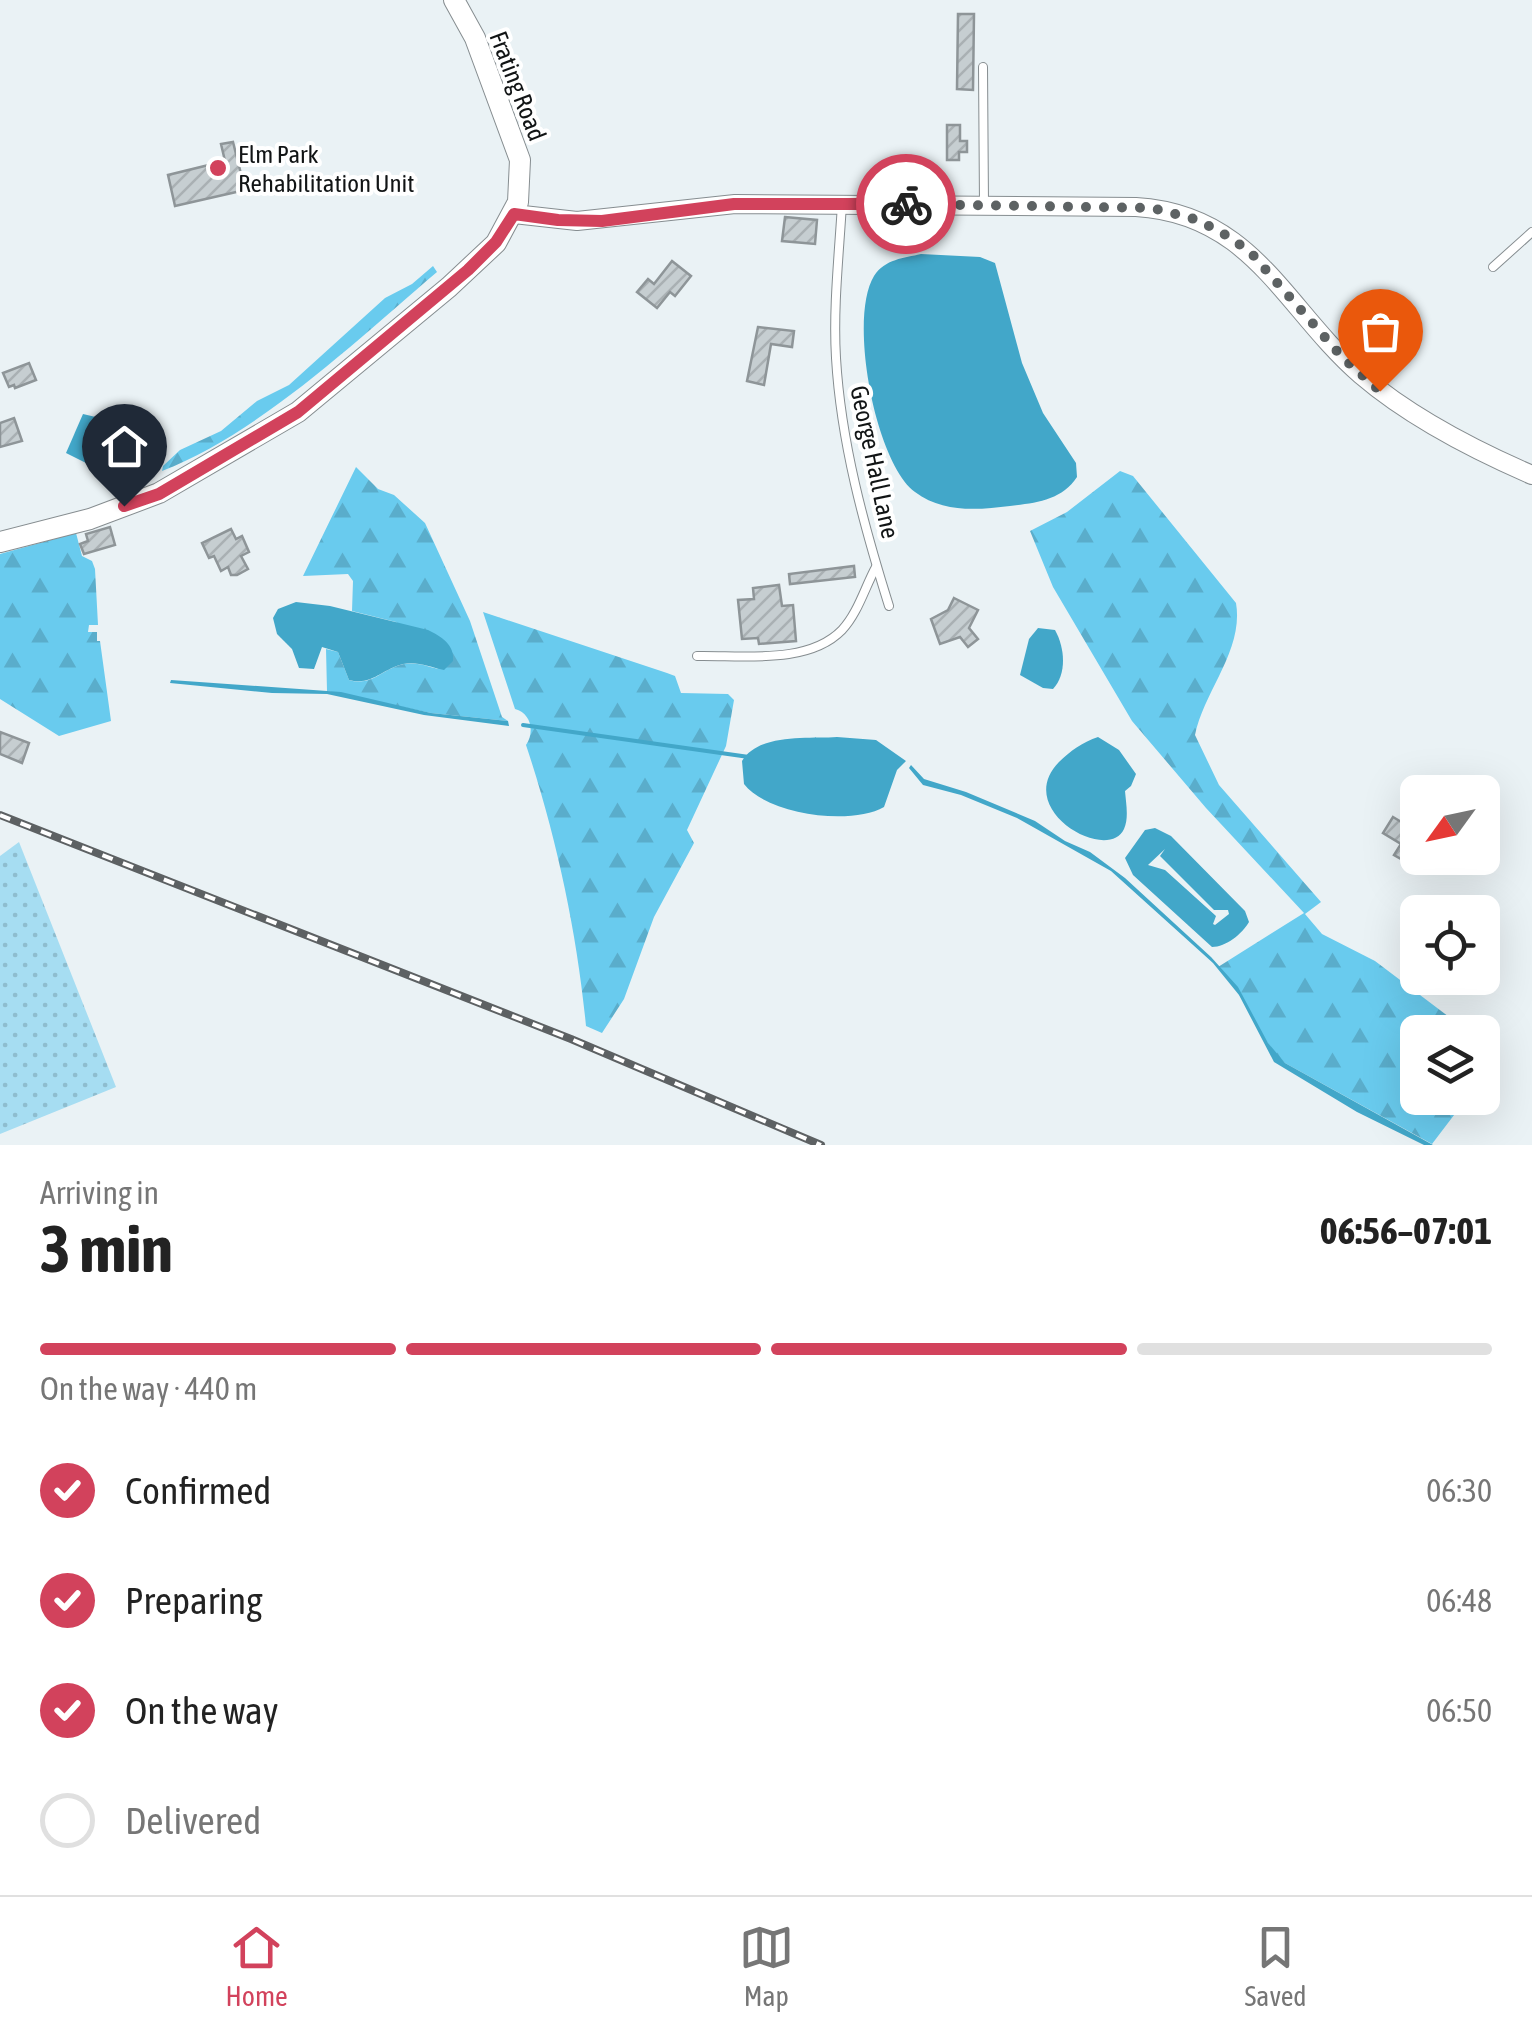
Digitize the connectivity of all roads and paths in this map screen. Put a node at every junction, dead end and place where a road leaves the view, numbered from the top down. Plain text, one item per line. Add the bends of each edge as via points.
1 (454, 0) edge
2 (984, 66) dead end
3 (842, 204) junction
4 (984, 205) junction
5 (514, 214) junction
6 (1532, 232) edge
7 (1492, 267) dead end
8 (1532, 475) edge
9 (0, 542) edge
10 (876, 567) junction
11 (888, 606) dead end
12 (698, 656) dead end

1 - 5 main road, Frating Road via 520,160
2 - 4 lane
3 - 4 street
3 - 5 street via 734,204 602,221
3 - 10 lane, George Hall Lane via 839,400
4 - 8 street via 1152,208 1207,224 1252,254 1380,391
5 - 9 main road via 496,242 449,287 298,412 159,494
6 - 7 lane
10 - 11 lane, George Hall Lane
10 - 12 lane via 852,616 829,640 800,652

